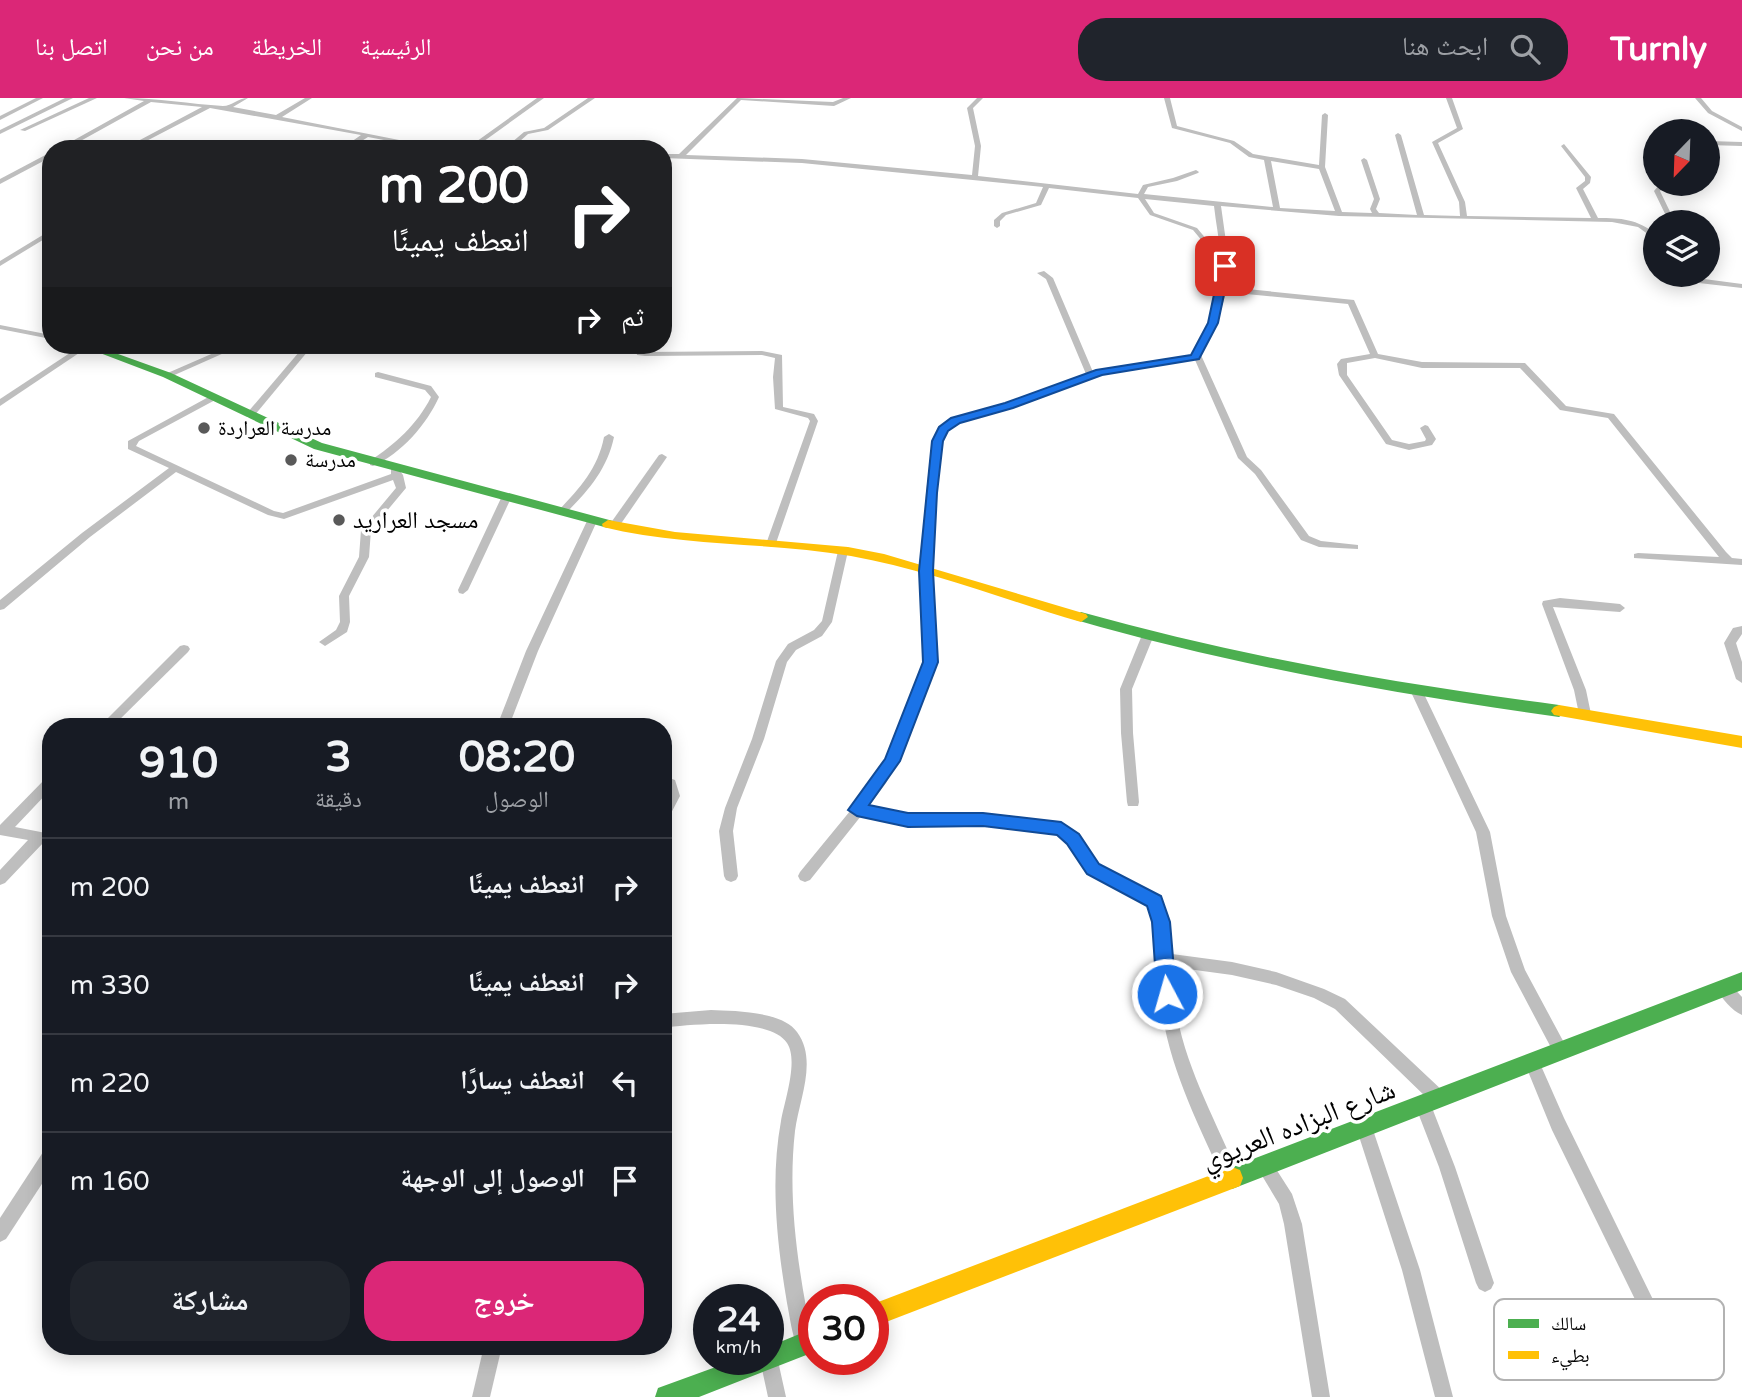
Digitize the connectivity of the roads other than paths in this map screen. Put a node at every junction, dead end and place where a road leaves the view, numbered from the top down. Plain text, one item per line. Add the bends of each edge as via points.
1 (40, 98) edge
2 (70, 98) edge
3 (93, 98) edge
4 (129, 98) edge
5 (245, 98) edge
6 (309, 98) edge
7 (541, 98) edge
8 (592, 98) edge
9 (740, 98) edge
10 (848, 98) edge
11 (980, 98) edge
12 (1167, 98) edge
13 (1449, 98) edge
14 (1698, 98) edge
15 (151, 100) junction
16 (209, 106) junction
17 (228, 108) junction
18 (1325, 115) dead end
19 (0, 118) edge
20 (276, 118) junction
21 (1740, 126) edge
22 (23, 130) dead end
23 (0, 132) edge
24 (366, 135) junction
25 (1398, 135) dead end
26 (78, 140) edge
27 (143, 140) edge
28 (358, 140) edge
29 (389, 140) edge
30 (482, 140) edge
31 (518, 140) edge
32 (1720, 143) edge
33 (1742, 144) edge
34 (1564, 146) dead end
35 (672, 156) edge
36 (681, 156) junction
37 (42, 159) edge
38 (1267, 159) junction
39 (1364, 160) dead end
40 (1322, 167) junction
41 (1196, 172) dead end
42 (975, 177) junction
43 (0, 182) edge
44 (1047, 185) junction
45 (1140, 196) junction
46 (1217, 204) junction
47 (1277, 209) junction
48 (1339, 214) junction
49 (1376, 215) junction
50 (1421, 216) junction
51 (1464, 218) junction
52 (1596, 220) junction
53 (997, 226) dead end
54 (1643, 228) edge
55 (42, 238) edge
56 (1203, 240) dead end
57 (0, 264) edge
58 (1041, 273) dead end
59 (1720, 283) edge
60 (1742, 286) edge
61 (1222, 289) junction
62 (0, 327) edge
63 (42, 335) edge
64 (72, 354) edge
65 (110, 354) edge
66 (216, 354) edge
67 (301, 354) edge
68 (645, 354) edge
69 (1197, 355) junction
70 (1374, 356) junction
71 (378, 374) dead end
72 (167, 375) junction
73 (1091, 376) junction
74 (214, 397) junction
75 (0, 403) edge
76 (251, 414) junction
77 (1425, 428) dead end
78 (609, 437) dead end
79 (662, 457) dead end
80 (373, 463) junction
81 (176, 468) junction
82 (395, 472) junction
83 (508, 496) junction
84 (562, 512) junction
85 (592, 521) junction
86 (614, 526) junction
87 (771, 544) junction
88 (1354, 547) dead end
89 (843, 551) junction
90 (1638, 556) dead end
91 (1729, 561) junction
92 (1742, 562) edge
93 (926, 571) junction
94 (463, 590) dead end
95 (0, 606) edge
96 (1620, 608) dead end
97 (1742, 630) edge
98 (1148, 635) junction
99 (325, 642) dead end
100 (184, 649) dead end
101 (1742, 679) edge
102 (1417, 692) junction
103 (1585, 714) junction
104 (114, 718) edge
105 (506, 718) edge
106 (1742, 742) edge
107 (42, 789) edge
108 (1133, 802) dead end
109 (857, 810) junction
110 (1, 830) edge
111 (42, 837) edge
112 (42, 841) edge
113 (731, 876) dead end
114 (805, 876) dead end
115 (0, 879) edge
116 (1163, 959) junction
117 (1742, 981) edge
118 (1724, 988) junction
119 (1742, 1008) edge
120 (672, 1020) edge
121 (1561, 1052) junction
122 (1533, 1064) junction
123 (1431, 1102) junction
124 (1364, 1127) junction
125 (1263, 1164) junction
126 (42, 1170) edge
127 (1231, 1177) junction
128 (0, 1233) edge
129 (1485, 1283) dead end
130 (1644, 1299) edge
131 (798, 1304) edge
132 (889, 1310) edge
133 (491, 1355) edge
134 (725, 1375) edge
135 (772, 1375) edge
136 (481, 1397) edge
137 (667, 1397) edge
138 (777, 1397) edge
139 (1321, 1397) edge
140 (1444, 1397) edge

1 - 19 street
2 - 23 street
3 - 22 street
4 - 15 street
5 - 17 street
6 - 20 street
7 - 30 street
8 - 31 street via 546,130
9 - 10 street via 834,104
9 - 36 street
11 - 42 street via 970,108 978,146
12 - 38 street via 1174,127 1225,140 1245,154
13 - 51 street via 1460,129 1435,142 1462,202
14 - 21 street via 1710,112
15 - 16 street
15 - 26 street
16 - 17 street
16 - 27 street
17 - 20 street
18 - 40 street
20 - 24 street
24 - 28 street
24 - 29 street
25 - 50 street
32 - 33 street
34 - 52 street via 1588,177 1579,188
35 - 36 street
36 - 42 street via 790,159
37 - 43 street
38 - 40 street
38 - 47 street
39 - 49 street via 1377,199
40 - 48 street
41 - 45 street via 1145,186
42 - 44 street
44 - 45 street
44 - 53 street via 1039,204 1004,214
45 - 46 street
45 - 56 street via 1152,214 1195,229
46 - 47 street
46 - 61 street via 1225,266
47 - 48 street
48 - 49 street
49 - 50 street
50 - 51 street
51 - 52 street
52 - 54 street
55 - 57 street
58 - 73 street via 1049,278
59 - 60 street
61 - 69 street via 1213,323
61 - 70 street via 1351,302
62 - 63 street
64 - 75 street
65 - 72 street
66 - 72 street
67 - 76 street
68 - 87 street via 778,355 779,409 814,421
69 - 73 street
69 - 88 street via 1243,458 1305,538
70 - 77 street via 1344,361 1340,368 1383,437 1397,445 1422,446 1431,439
70 - 91 street via 1422,365 1518,364 1563,408 1611,416
71 - 80 street via 421,385 435,397 399,444
72 - 74 street
73 - 93 street via 943,429 937,441
74 - 76 street
74 - 81 street via 131,443 136,450
76 - 80 street via 318,446
78 - 84 street via 607,457
79 - 86 street
80 - 82 street
81 - 82 street via 284,516
81 - 95 street
82 - 83 street
82 - 99 street via 401,488 398,496 366,530 364,557 344,596 345,622 341,632
83 - 84 street
83 - 94 street
84 - 85 street
85 - 86 street
85 - 105 street
86 - 87 street
87 - 89 street
89 - 93 street
89 - 113 street via 827,622 818,633 792,646 782,661 731,808 726,831
90 - 91 street
91 - 92 street
93 - 98 street
93 - 109 street via 930,662 892,761
96 - 103 street via 1547,604
97 - 101 street via 1730,643
98 - 102 street via 1267,664
98 - 108 street via 1126,689
100 - 104 street
102 - 103 street
102 - 121 street via 1483,832 1499,916 1518,972
103 - 106 street
107 - 110 street
109 - 114 street
109 - 116 street via 908,820 983,819 1061,829 1093,869 1155,901
110 - 111 street
112 - 115 street
116 - 123 street via 1289,980 1322,994 1340,1004
116 - 127 street via 1169,1013 1183,1066
117 - 118 street, شارع البزاده العريوي
118 - 119 street
118 - 121 street, شارع البزاده العريوي
120 - 131 street via 696,1016 744,1020 787,1031 795,1044 797,1081 788,1129 785,1226 789,1274
121 - 122 street, شارع البزاده العريوي
122 - 123 street, شارع البزاده العريوي
122 - 130 street
123 - 124 street, شارع البزاده العريوي
123 - 129 street
124 - 125 street, شارع البزاده العريوي
124 - 140 street via 1411,1270
125 - 127 street, شارع البزاده العريوي
125 - 139 street via 1286,1200 1293,1224
126 - 128 street
127 - 132 street, شارع البزاده العريوي
133 - 136 street
134 - 137 street
135 - 138 street

